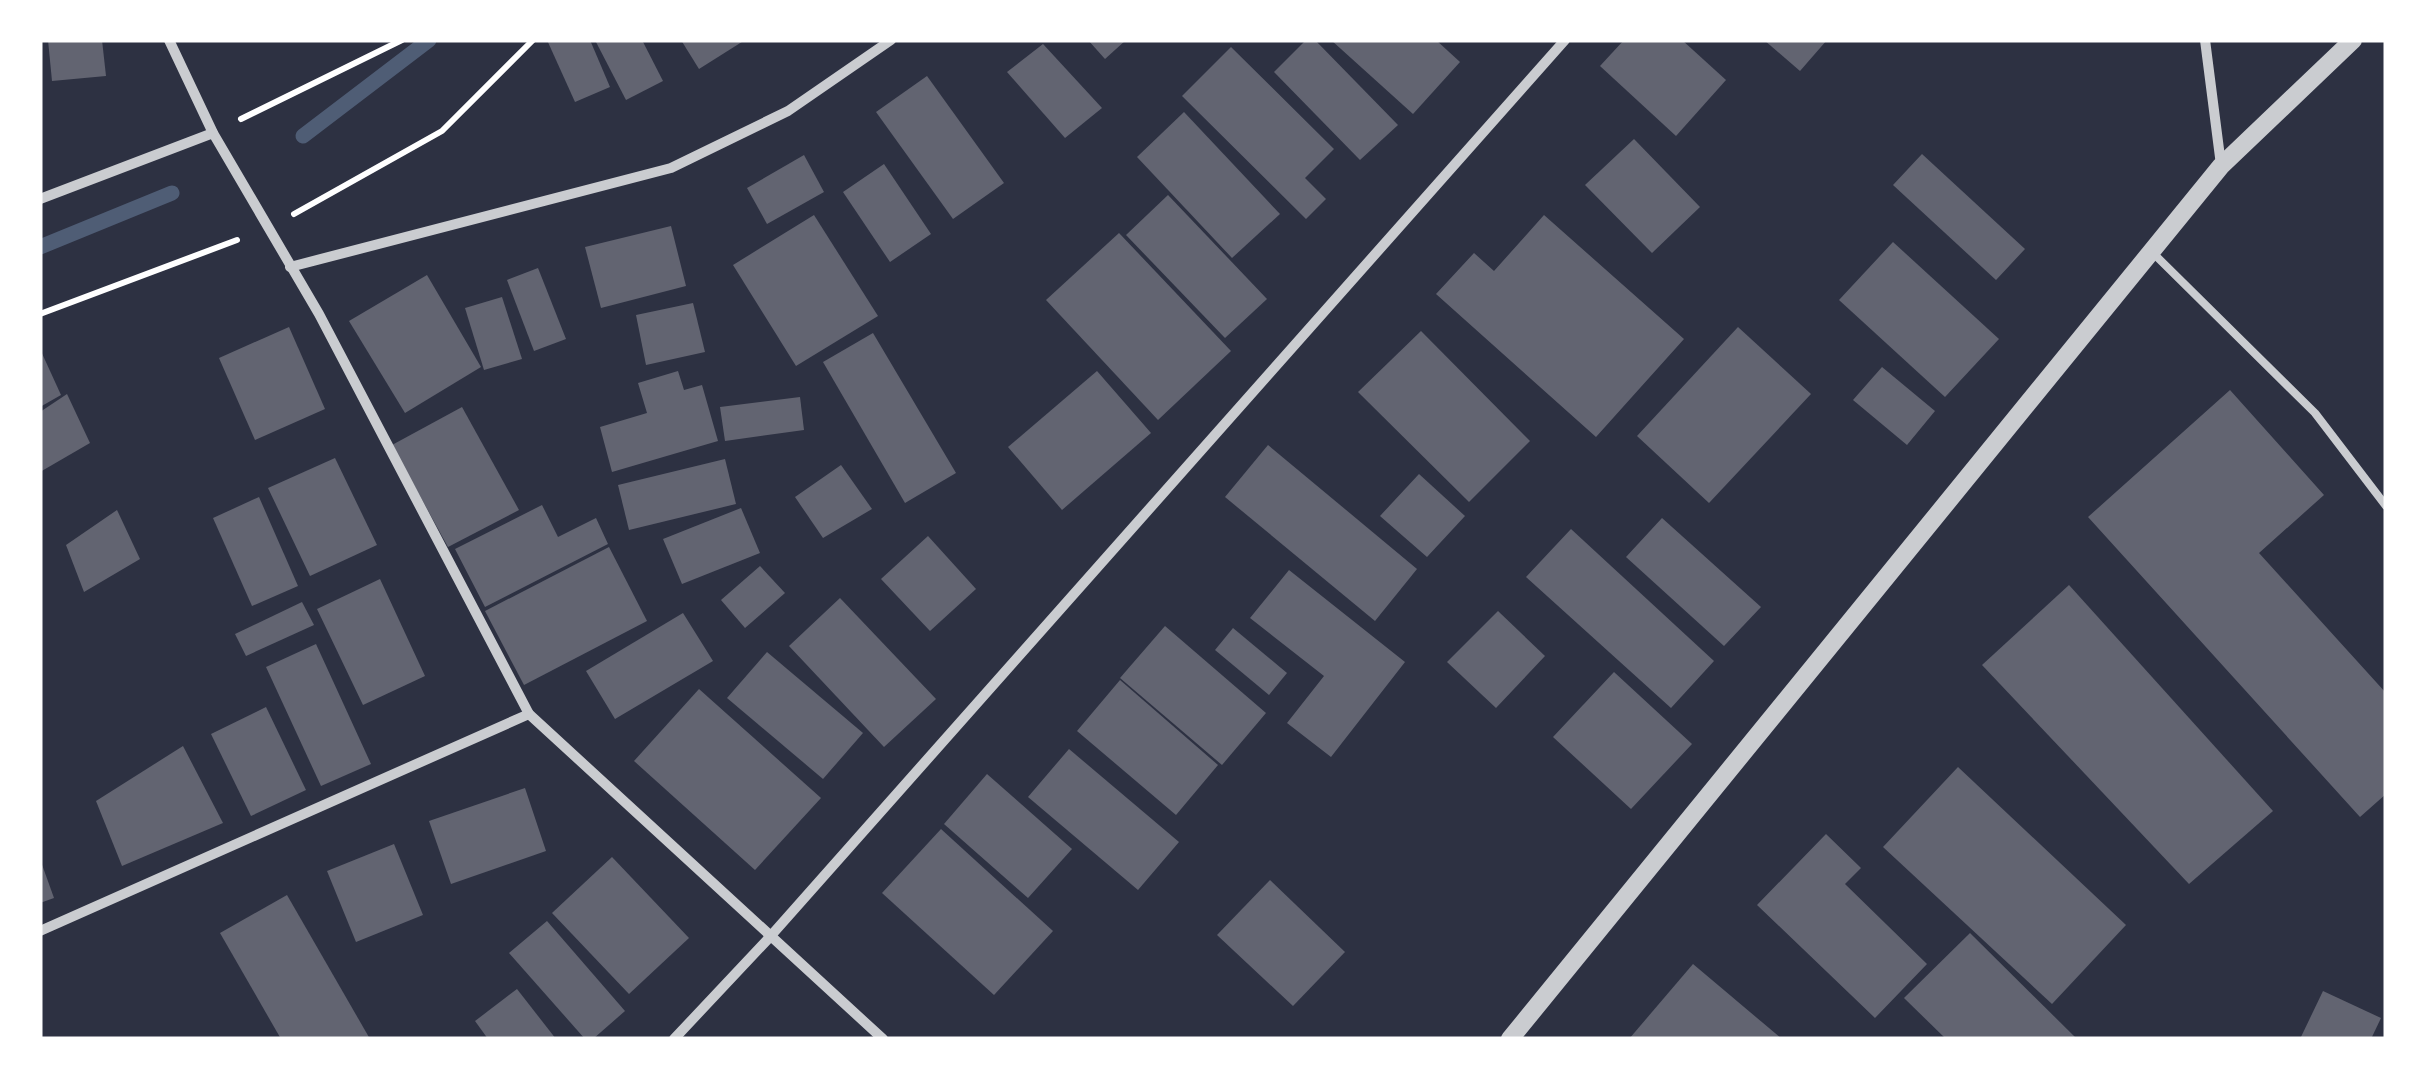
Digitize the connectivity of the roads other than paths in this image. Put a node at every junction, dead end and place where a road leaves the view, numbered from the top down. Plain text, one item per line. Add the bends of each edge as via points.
1 (169, 40) edge
2 (891, 40) edge
3 (1565, 40) edge
4 (2205, 40) edge
5 (2353, 40) edge
6 (213, 133) junction
7 (2221, 166) junction
8 (40, 199) edge
9 (2150, 250) junction
10 (290, 268) junction
11 (2386, 506) edge
12 (529, 714) junction
13 (40, 931) edge
14 (768, 939) junction
15 (674, 1039) edge
16 (883, 1039) edge
17 (1510, 1039) edge

1 - 6 street
2 - 10 street via 788,112 671,168
3 - 14 street
4 - 7 street
5 - 7 street
6 - 8 street
6 - 10 street
7 - 9 street
9 - 11 lane via 2315,413
9 - 17 street
10 - 12 street
12 - 13 street
12 - 14 street
14 - 15 street
14 - 16 street

